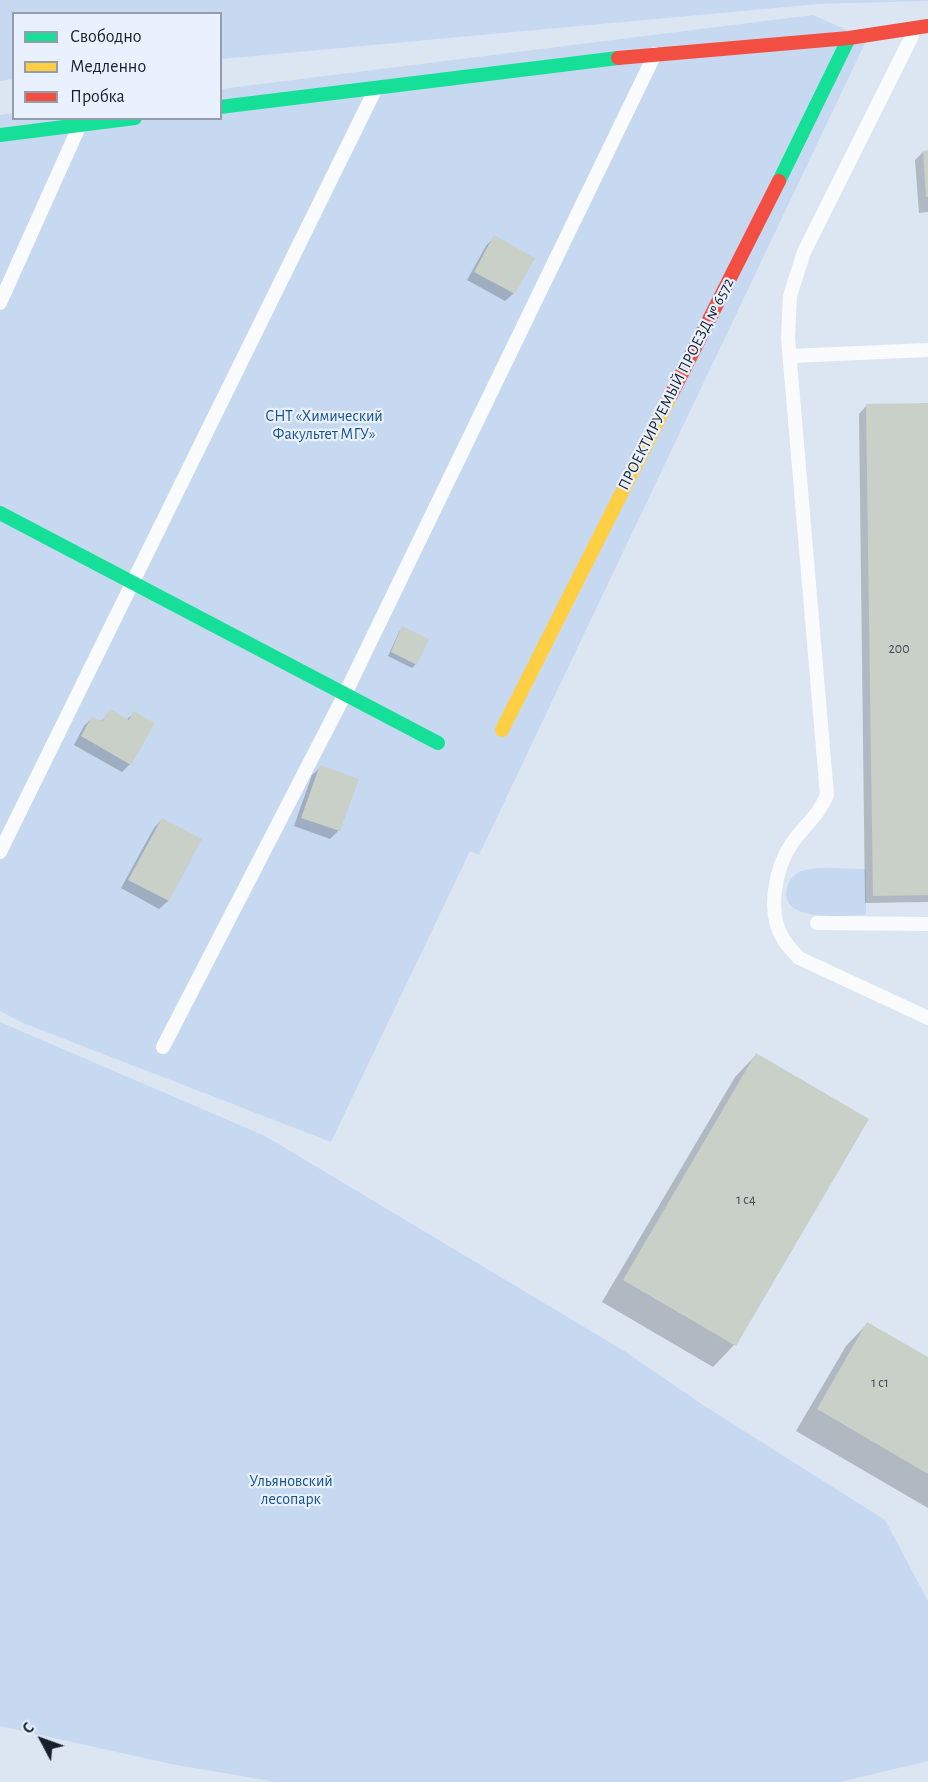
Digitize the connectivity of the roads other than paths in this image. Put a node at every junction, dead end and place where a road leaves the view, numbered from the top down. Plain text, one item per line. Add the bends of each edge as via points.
1 (928, 26) edge
2 (914, 27) junction
3 (849, 38) junction
4 (655, 53) junction
5 (376, 86) junction
6 (222, 107) edge
7 (121, 120) edge
8 (80, 126) junction
9 (0, 135) edge
10 (0, 303) edge
11 (928, 351) edge
12 (790, 356) junction
13 (0, 513) edge
14 (132, 582) junction
15 (345, 694) junction
16 (502, 730) dead end
17 (438, 743) dead end
18 (0, 852) edge
19 (817, 923) dead end
20 (928, 924) edge
21 (928, 1018) edge
22 (163, 1047) dead end

1 - 2 street
2 - 3 street
2 - 12 lane via 804,252 790,296
3 - 4 street
3 - 16 street, ПРОЕКТИРУЕМЫЙ ПРОЕЗД № 6572
4 - 5 street
4 - 15 lane
5 - 6 street
5 - 14 lane
7 - 8 street
8 - 9 street
8 - 10 lane
11 - 12 lane
12 - 21 lane via 827,795 782,862 776,888 776,924 783,940 799,958
13 - 14 street
14 - 15 street
14 - 18 lane
15 - 17 street
15 - 22 lane
19 - 20 lane

